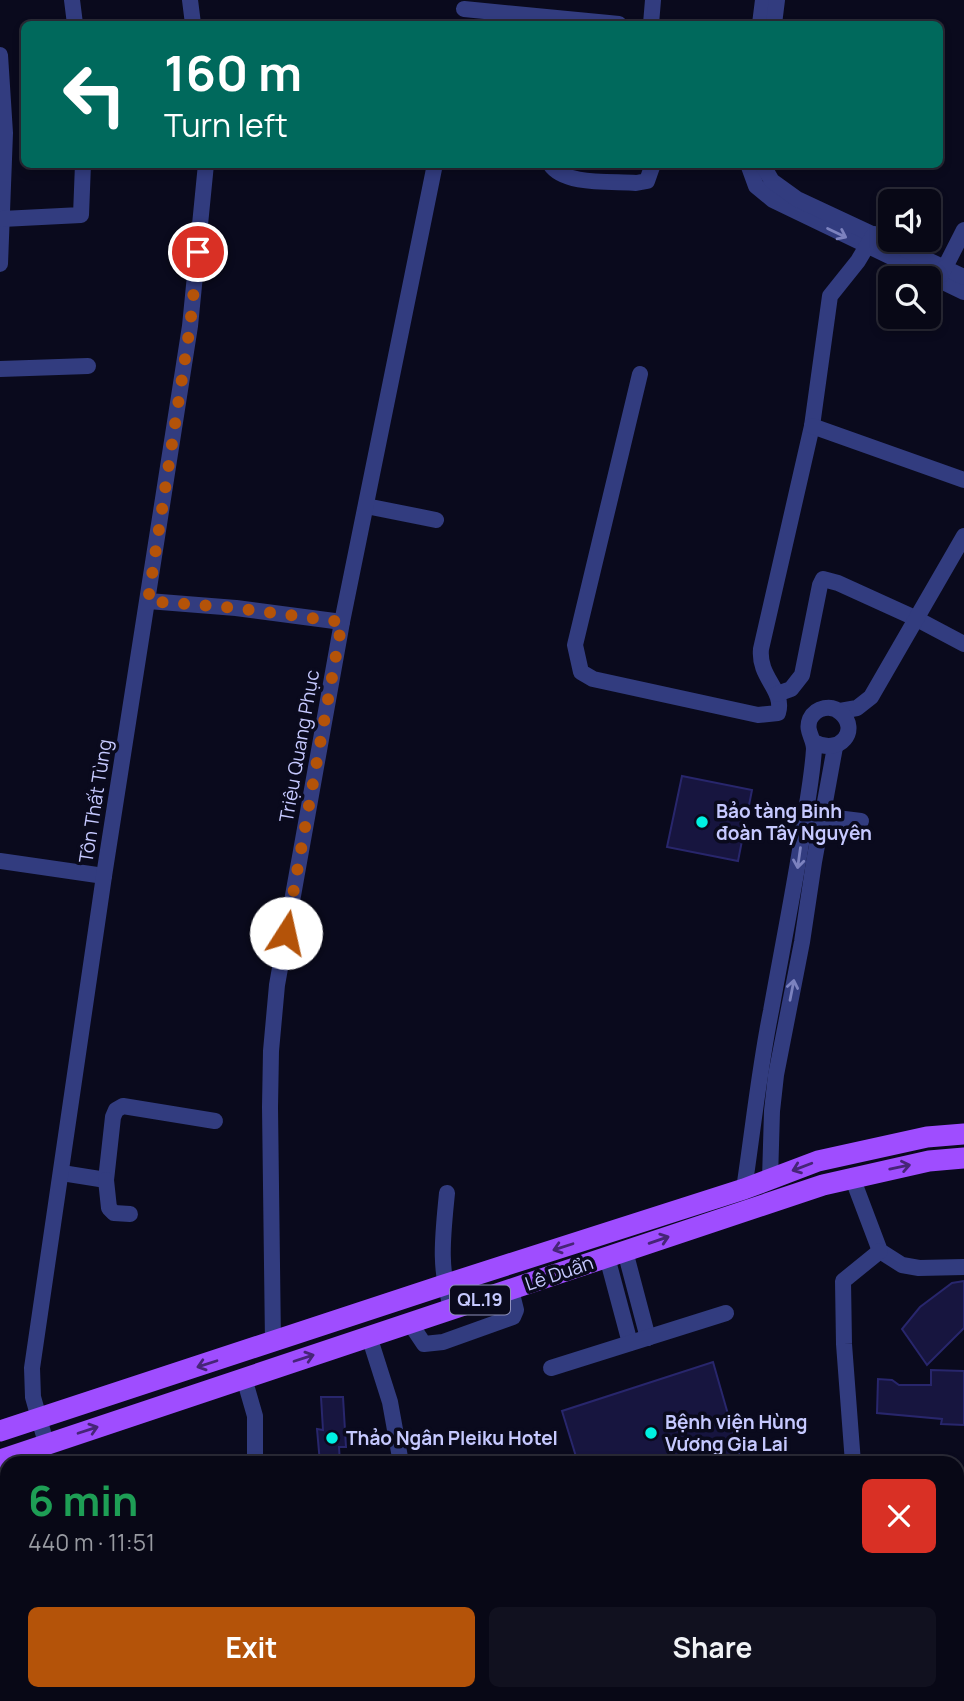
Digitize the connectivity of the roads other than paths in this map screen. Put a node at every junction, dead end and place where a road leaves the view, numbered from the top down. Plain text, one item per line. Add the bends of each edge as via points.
1 (72, 0) edge
2 (190, 0) edge
3 (653, 0) edge
4 (764, 0) edge
5 (777, 0) edge
6 (533, 8) edge
7 (463, 11) edge
8 (75, 21) edge
9 (193, 21) edge
10 (558, 21) edge
11 (651, 21) edge
12 (760, 21) edge
13 (774, 21) edge
14 (0, 55) edge
15 (83, 168) edge
16 (206, 168) edge
17 (434, 168) edge
18 (554, 168) edge
19 (652, 168) edge
20 (749, 168) edge
21 (764, 168) edge
22 (807, 211) junction
23 (1, 224) edge
24 (964, 230) edge
25 (870, 240) junction
26 (0, 264) edge
27 (924, 266) edge
28 (941, 274) junction
29 (964, 277) edge
30 (964, 292) edge
31 (88, 366) dead end
32 (0, 369) edge
33 (640, 374) dead end
34 (812, 426) junction
35 (964, 480) edge
36 (366, 506) junction
37 (436, 520) dead end
38 (964, 536) edge
39 (148, 601) junction
40 (915, 618) junction
41 (342, 622) junction
42 (964, 644) edge
43 (777, 694) junction
44 (840, 711) junction
45 (814, 742) junction
46 (835, 747) junction
47 (805, 813) junction
48 (822, 816) junction
49 (861, 821) dead end
50 (0, 861) edge
51 (104, 876) junction
52 (798, 917) junction
53 (770, 1012) junction
54 (788, 1016) junction
55 (769, 1074) junction
56 (215, 1121) dead end
57 (964, 1134) edge
58 (964, 1158) edge
59 (62, 1173) junction
60 (852, 1177) junction
61 (770, 1179) junction
62 (106, 1180) junction
63 (744, 1189) junction
64 (447, 1193) dead end
65 (130, 1214) dead end
66 (880, 1251) junction
67 (616, 1254) junction
68 (964, 1267) edge
69 (444, 1285) junction
70 (511, 1290) junction
71 (452, 1309) junction
72 (726, 1313) dead end
73 (410, 1323) junction
74 (369, 1336) junction
75 (648, 1338) junction
76 (273, 1343) junction
77 (630, 1343) junction
78 (551, 1368) dead end
79 (244, 1378) junction
80 (38, 1418) junction
81 (0, 1431) edge
82 (46, 1443) junction
83 (11, 1456) edge
84 (255, 1456) edge
85 (400, 1456) edge
86 (852, 1456) edge

1 - 8 street
2 - 9 street
3 - 11 street
4 - 12 street
5 - 13 street
6 - 7 street
6 - 10 street
14 - 23 street via 5,133
15 - 23 street via 81,215
16 - 39 street, Tôn Thất Tùng via 190,326
17 - 36 street, Triệu Quang Phục
18 - 19 street via 569,179 636,183 648,181
20 - 22 street via 763,192
21 - 22 street via 772,181
22 - 25 street
23 - 26 street
24 - 28 street
25 - 27 street
25 - 34 street via 830,296
28 - 29 street
28 - 30 street
31 - 32 street
33 - 43 street via 575,645 581,671 593,679 758,715 778,713
34 - 35 street
34 - 43 street via 761,649 761,669
36 - 37 street
36 - 41 street, Triệu Quang Phục
38 - 40 street
39 - 41 street
39 - 51 street, Tôn Thất Tùng
40 - 42 street
40 - 43 street via 823,579 802,675 791,689
40 - 44 street via 871,697 857,708
41 - 76 street, Triệu Quang Phục via 277,985 270,1107
44 - 45 street via 824,708 810,718
44 - 46 street via 848,730
45 - 46 street
45 - 47 street
46 - 48 street
47 - 48 street
47 -> 52 street
48 - 49 street
48 - 52 street
50 - 51 street
51 - 59 street, Tôn Thất Tùng
52 - 53 street
54 -> 52 street
53 - 54 street
53 - 55 street
54 - 55 street
55 - 61 street
55 - 63 street
56 - 62 street via 123,1106 113,1117
57 -> 61 main road, Lê Duẩn / QL.19 via 927,1137 818,1161
60 -> 58 main road, Lê Duẩn / QL.19
59 - 62 street
59 - 80 street, Tôn Thất Tùng via 32,1368
60 - 66 street
67 -> 60 main road, Lê Duẩn / QL.19
61 - 63 main road, Lê Duẩn / QL.19
62 - 65 street via 111,1212
63 -> 69 main road, Lê Duẩn / QL.19
64 - 69 street via 441,1249
66 - 68 street via 902,1265
66 - 86 street via 844,1281
67 - 70 main road, Lê Duẩn / QL.19
67 - 75 street
67 - 77 street
69 - 71 street
69 - 76 main road, Lê Duẩn / QL.19
70 - 71 main road, Lê Duẩn / QL.19
70 - 73 street via 516,1310 513,1317 443,1342 424,1344
71 - 73 main road, Lê Duẩn / QL.19
72 - 75 street
73 - 74 main road, Lê Duẩn / QL.19
79 -> 74 main road, Lê Duẩn / QL.19
74 - 85 street via 390,1402
75 - 77 street
76 -> 80 main road, Lê Duẩn / QL.19
77 - 78 street
82 -> 79 main road, Lê Duẩn / QL.19
79 - 84 street via 256,1416
80 - 81 main road, Lê Duẩn / QL.19
80 - 82 street, Tôn Thất Tùng
82 - 83 main road, Lê Duẩn / QL.19

